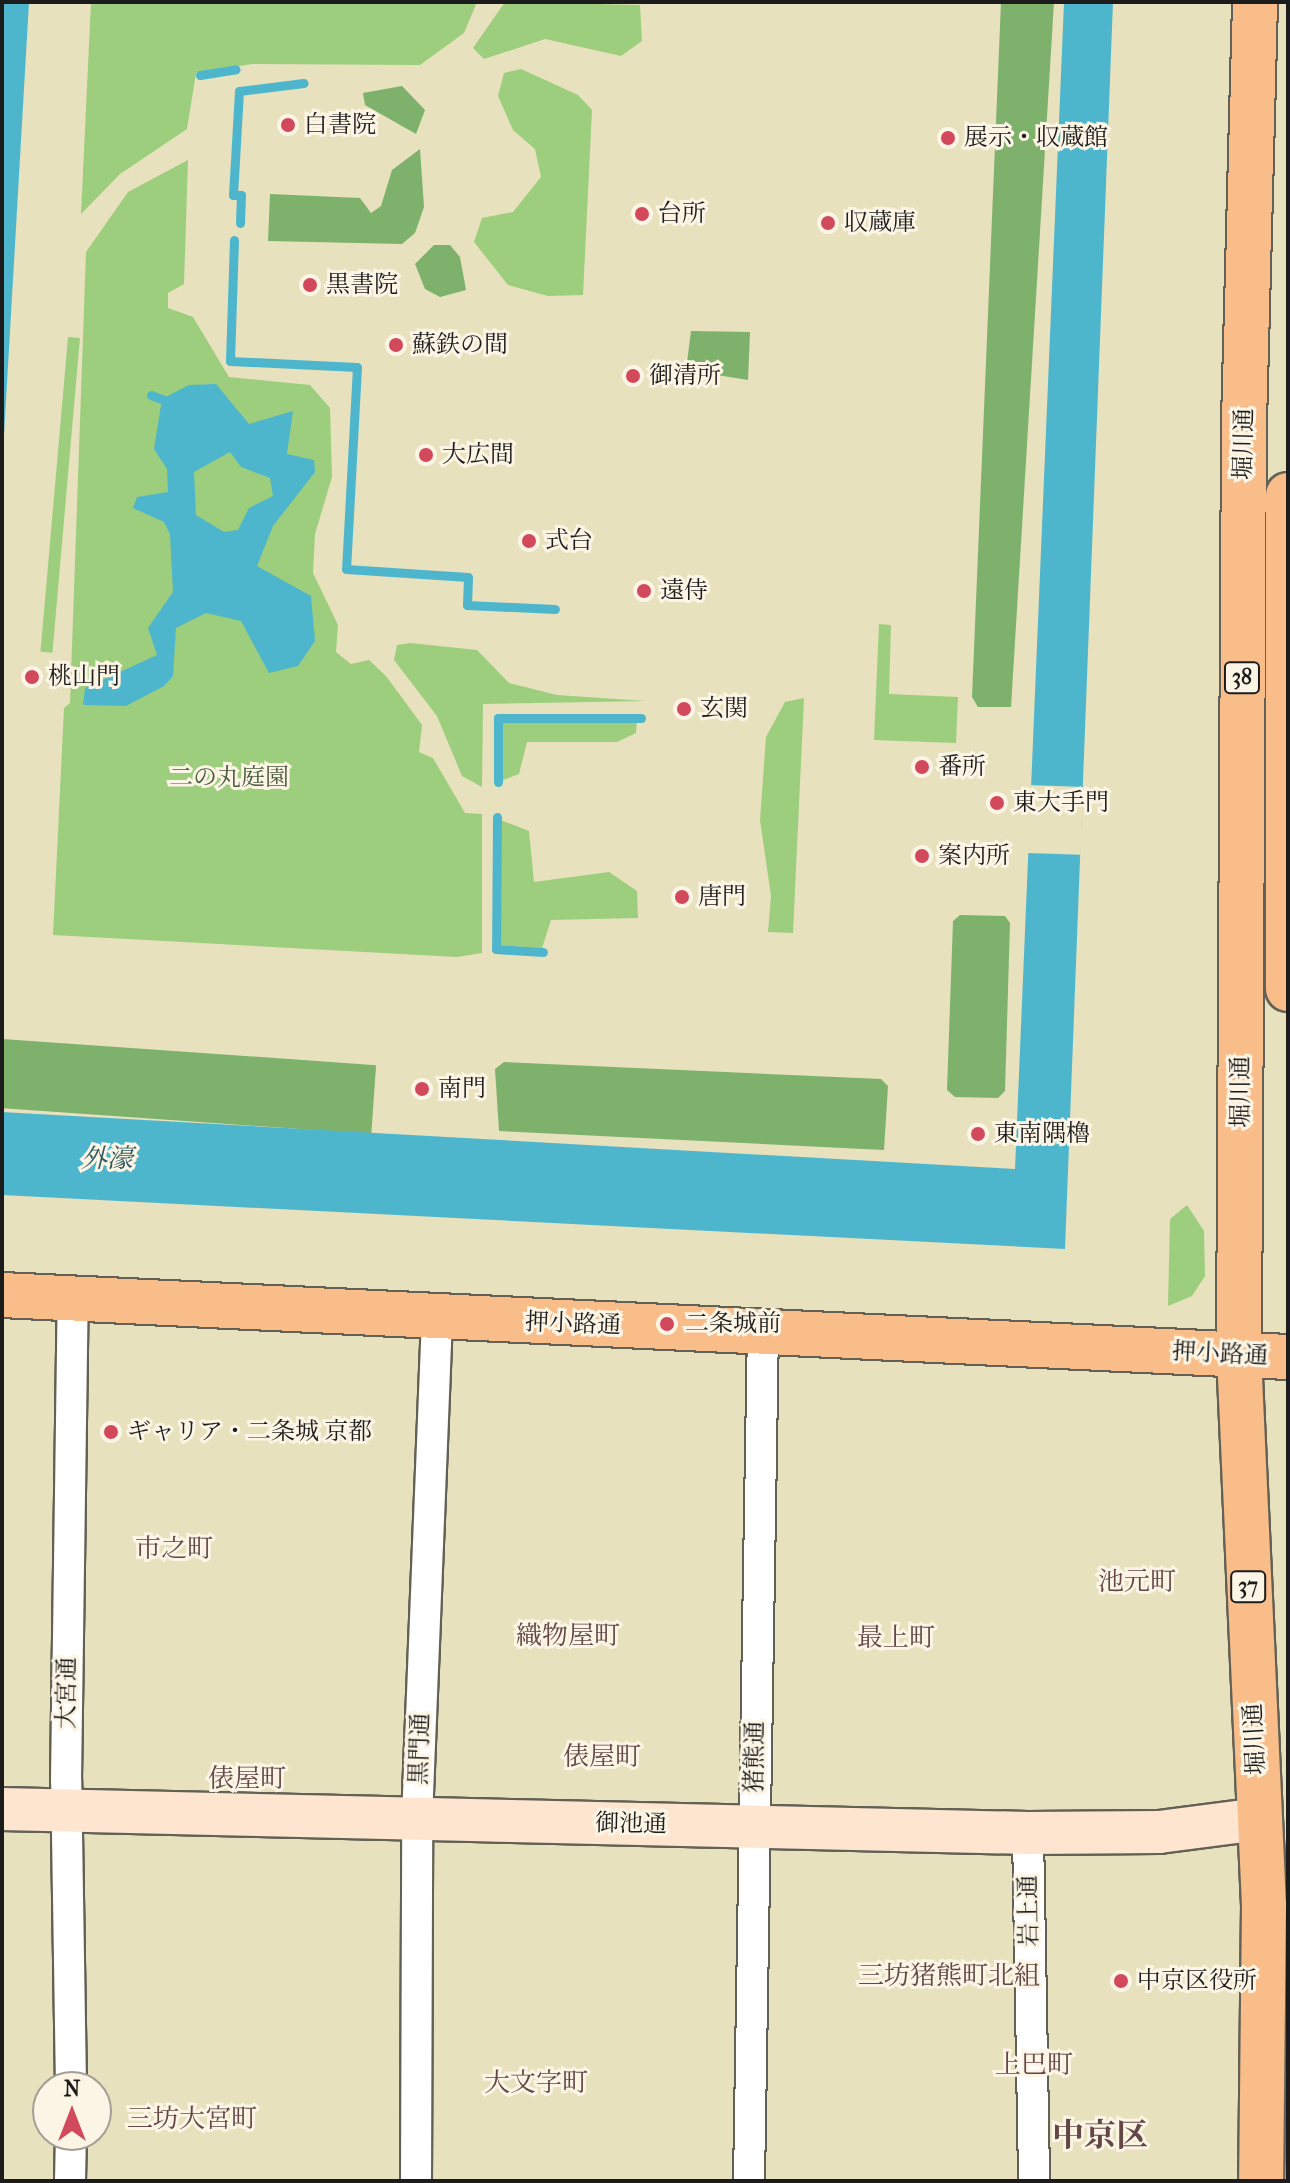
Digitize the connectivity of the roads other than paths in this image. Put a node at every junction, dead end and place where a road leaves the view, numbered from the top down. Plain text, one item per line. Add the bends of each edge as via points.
1 (1255, 2) edge
2 (1288, 495) edge
3 (1288, 989) edge
4 (2, 1295) edge
5 (73, 1299) junction
6 (437, 1318) junction
7 (763, 1332) junction
8 (1239, 1355) junction
9 (1288, 1357) edge
10 (2, 1809) edge
11 (68, 1811) junction
12 (1278, 1816) edge
13 (417, 1819) junction
14 (754, 1827) junction
15 (1028, 1833) junction
16 (71, 2071) edge
17 (71, 2151) edge
18 (70, 2181) edge
19 (416, 2181) edge
20 (749, 2181) edge
21 (1034, 2181) edge
22 (1261, 2181) edge

1 - 8 main road, 堀川通 / 38 via 1244,424
2 - 3 main road, 堀川通 / 38
4 - 5 main road, 押小路通
5 - 6 main road, 押小路通
5 - 11 street, 大宮通
6 - 7 main road, 押小路通
6 - 13 street, 黒門通
7 - 8 main road, 押小路通
7 - 14 street, 猪熊通
8 - 9 main road, 押小路通
8 - 12 main road, 堀川通 / 37
10 - 11 street, 御池通
11 - 13 street, 御池通
11 - 16 street, 大宮通
12 - 15 street, 御池通 via 1159,1832
12 - 22 main road, 堀川通
13 - 14 street, 御池通
13 - 19 street, 黒門通
14 - 15 street, 御池通
14 - 20 street, 猪熊通
15 - 21 street, 岩上通
17 - 18 street

